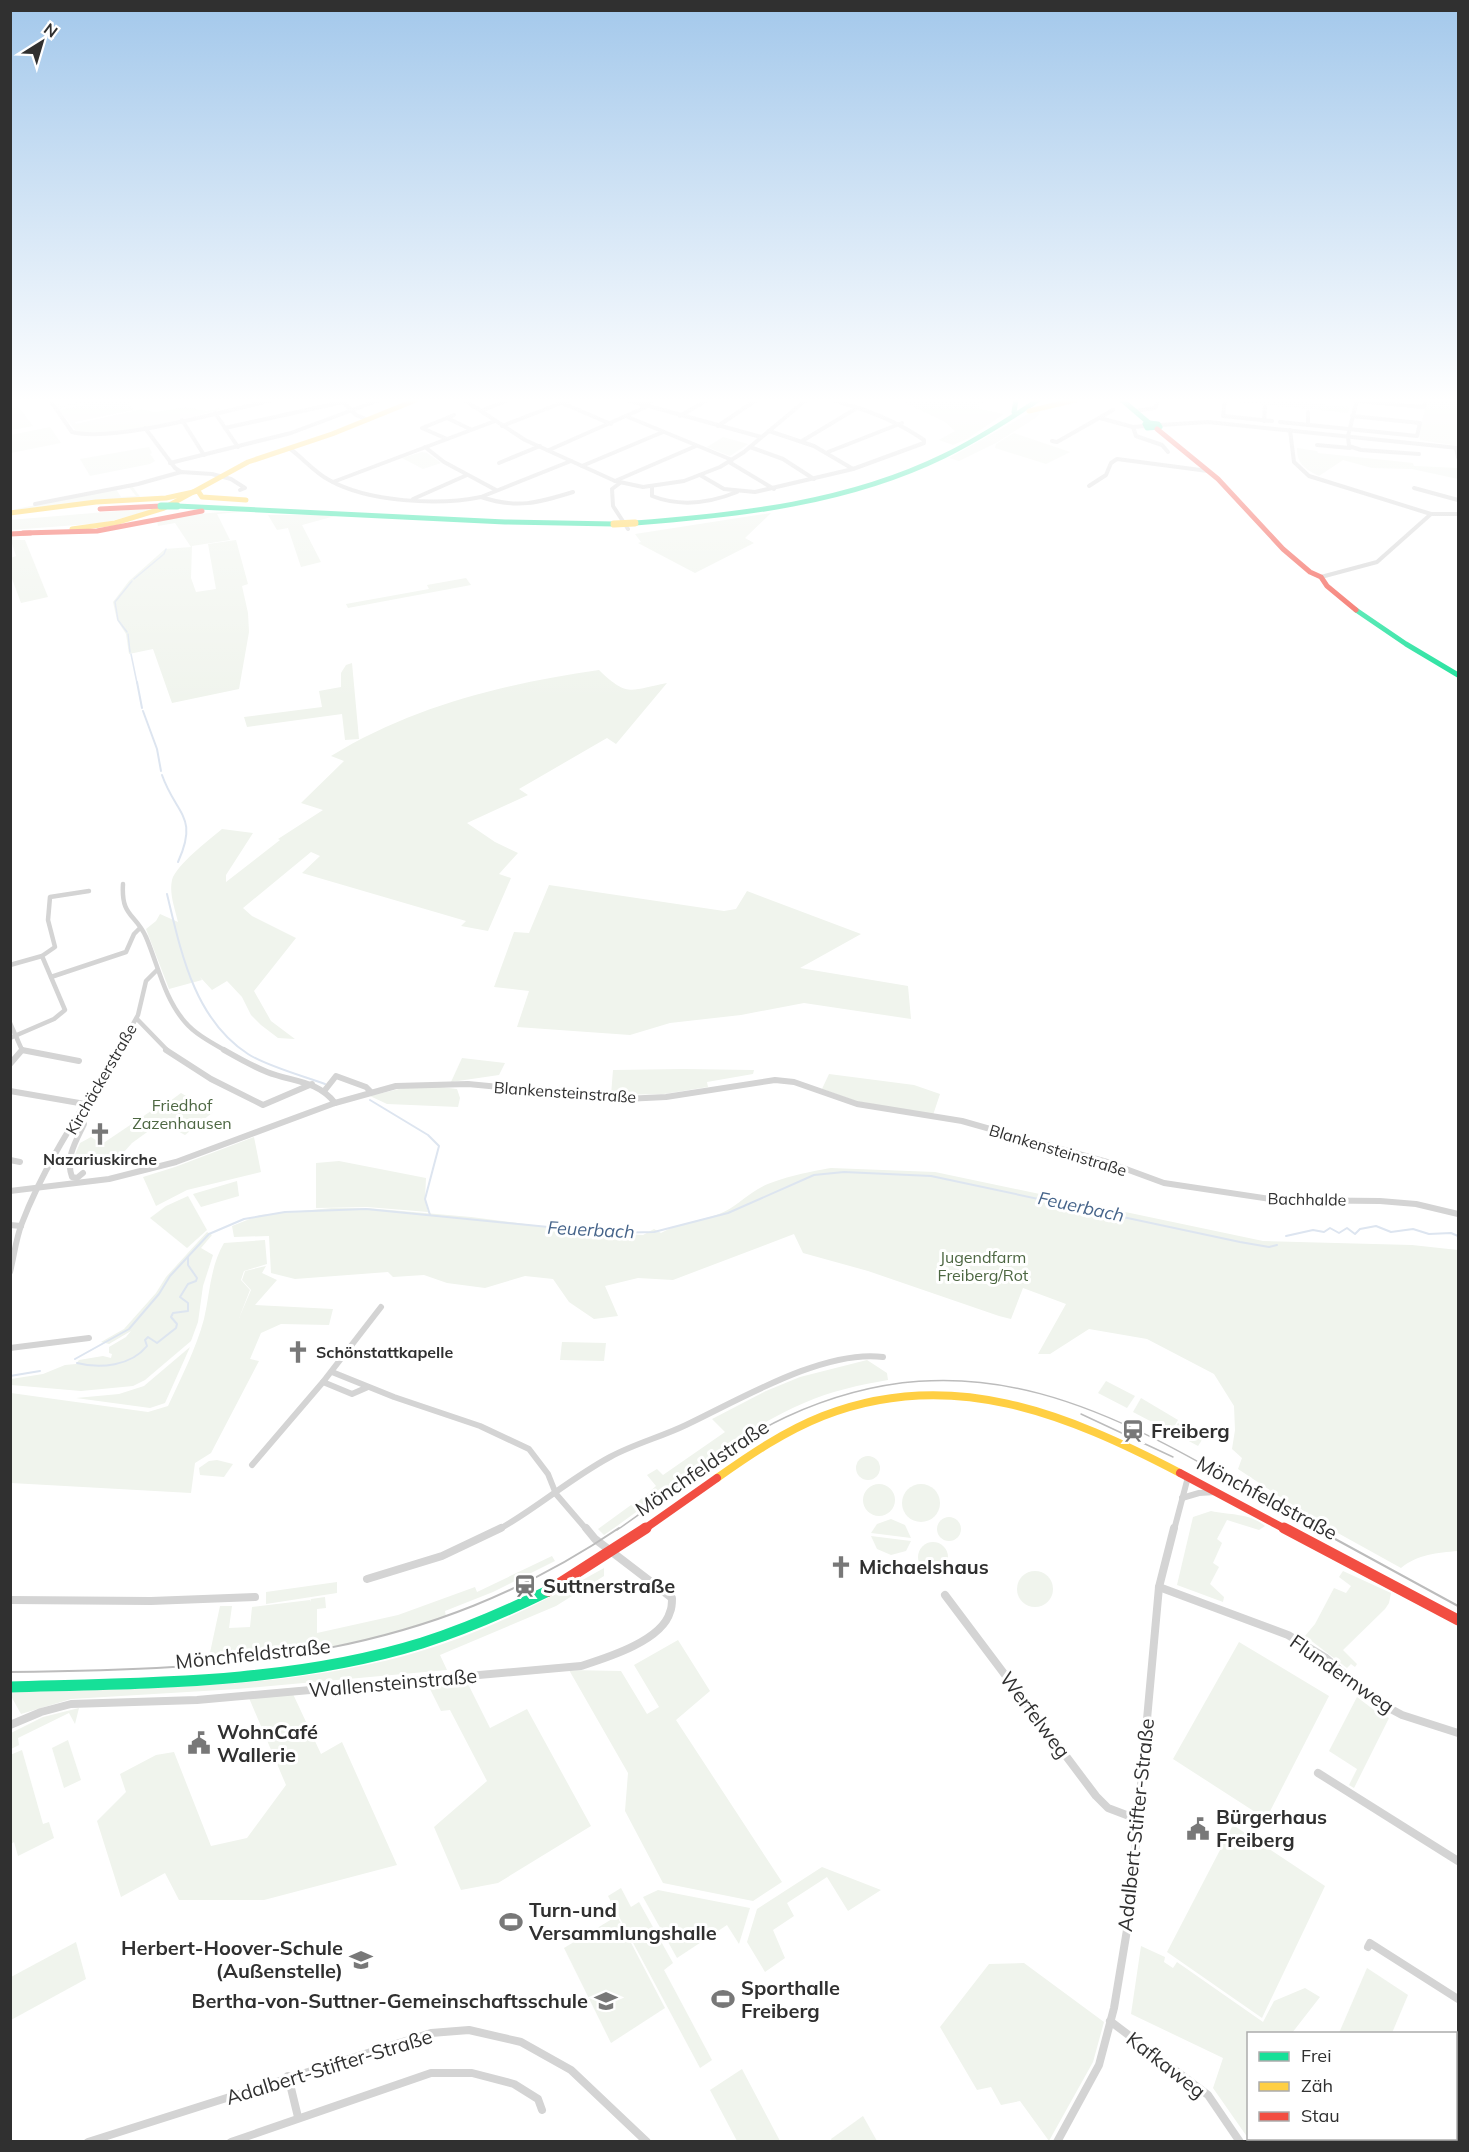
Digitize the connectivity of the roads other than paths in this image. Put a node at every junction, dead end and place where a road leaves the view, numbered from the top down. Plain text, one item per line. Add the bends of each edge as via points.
1 (53, 500) edge
2 (124, 500) edge
3 (180, 500) edge
4 (250, 500) edge
5 (442, 500) edge
6 (458, 500) edge
7 (490, 500) edge
8 (538, 500) edge
9 (611, 500) edge
10 (665, 500) edge
11 (697, 500) edge
12 (790, 500) edge
13 (1239, 500) edge
14 (1385, 500) edge
15 (35, 504) dead end
16 (173, 504) junction
17 (277, 508) junction
18 (331, 508) junction
19 (1431, 514) junction
20 (1458, 514) edge
21 (10, 515) edge
22 (615, 521) junction
23 (58, 530) junction
24 (10, 533) edge
25 (22, 534) junction
26 (1322, 577) junction
27 (1458, 675) edge
28 (123, 884) dead end
29 (88, 891) dead end
30 (140, 928) junction
31 (42, 956) junction
32 (10, 965) edge
33 (157, 970) junction
34 (51, 977) junction
35 (136, 1019) junction
36 (10, 1023) edge
37 (13, 1037) edge
38 (22, 1050) junction
39 (79, 1061) dead end
40 (10, 1064) edge
41 (312, 1084) junction
42 (325, 1090) junction
43 (10, 1091) edge
44 (371, 1092) junction
45 (335, 1103) junction
46 (86, 1104) junction
47 (79, 1117) junction
48 (10, 1160) edge
49 (20, 1162) dead end
50 (83, 1173) dead end
51 (1156, 1181) joint
52 (38, 1187) junction
53 (10, 1191) edge
54 (1458, 1214) edge
55 (10, 1225) edge
56 (21, 1226) junction
57 (10, 1272) edge
58 (381, 1307) dead end
59 (89, 1338) dead end
60 (10, 1348) edge
61 (883, 1357) dead end
62 (332, 1372) junction
63 (323, 1382) junction
64 (368, 1387) junction
65 (252, 1466) dead end
66 (1188, 1477) junction
67 (1216, 1492) junction
68 (556, 1494) junction
69 (1182, 1498) junction
70 (611, 1552) junction
71 (367, 1579) dead end
72 (1158, 1587) junction
73 (945, 1595) dead end
74 (255, 1597) dead end
75 (10, 1600) edge
76 (1458, 1620) edge
77 (10, 1687) edge
78 (10, 1725) edge
79 (1458, 1732) edge
80 (1318, 1773) dead end
81 (1137, 1819) junction
82 (1458, 1861) edge
83 (1368, 1947) dead end
84 (1458, 1999) edge
85 (1114, 2007) joint
86 (1110, 2021) junction
87 (288, 2076) junction
88 (542, 2110) dead end
89 (298, 2117) junction
90 (88, 2142) edge
91 (231, 2142) edge
92 (647, 2142) edge
93 (1058, 2142) edge
94 (1240, 2142) edge

1 - 15 street
2 - 21 main road
3 - 16 main road
4 - 18 main road
5 - 6 street
7 - 8 street via 505,506
9 - 22 street
10 - 11 street
12 - 22 main road, bridge via 632,524
13 - 26 main road via 1283,548
14 - 19 street
16 - 17 main road
16 - 18 main road
16 - 21 main road
16 - 23 main road via 128,520
17 - 22 main road via 508,523
17 - 25 main road via 213,510 97,531
18 - 22 main road via 500,520
19 - 20 street
19 - 26 street via 1377,562
23 - 24 main road
23 - 25 main road
24 - 25 main road
26 - 27 main road via 1325,585 1364,616
28 - 30 street via 127,913
29 - 31 street via 50,897 48,920 55,947
30 - 33 street
30 - 34 street via 126,952
31 - 32 street
31 - 34 street
33 - 35 street, Kirchäckerstraße via 144,982
33 - 41 street via 185,1022 266,1072
34 - 37 street via 65,1010
35 - 41 street via 174,1058 263,1105
35 - 46 street, Kirchäckerstraße
36 - 37 street
37 - 38 street
38 - 39 street
38 - 40 street
41 - 42 street
42 - 44 street via 336,1076
42 - 45 street
43 - 46 street
44 - 45 street, Blankensteinstraße
44 - 51 street, Blankensteinstraße via 405,1086 468,1084 625,1099 785,1081 856,1104 971,1124 1107,1162
45 - 52 street, Blankensteinstraße via 176,1162 109,1179
46 - 47 street, Kirchäckerstraße
47 - 50 street via 84,1125 72,1149 68,1170 77,1178
47 - 52 street, Kirchäckerstraße
48 - 49 street
51 - 54 street, Bachhalde via 1277,1200 1380,1201
52 - 53 street, Blankensteinstraße
52 - 56 street, Kirchäckerstraße
55 - 56 street
56 - 57 street, Kirchäckerstraße
58 - 62 street
59 - 60 street
61 - 68 street via 868,1355 822,1365 764,1386 685,1426 610,1457
62 - 63 street
62 - 64 street
63 - 64 street via 352,1394
63 - 65 street
64 - 68 street via 480,1426 529,1449 548,1474
66 - 67 main road, Mönchfeldstraße
66 - 69 street, Adalbert-Stifter-Straße
66 - 70 main road, Mönchfeldstraße via 1098,1430 1042,1409 971,1395 909,1395 845,1408 790,1430 745,1456
67 - 69 street
67 - 76 main road, Mönchfeldstraße
68 - 70 street
68 - 71 street via 500,1529 442,1556
69 - 72 street, Adalbert-Stifter-Straße
70 - 77 main road, Mönchfeldstraße via 482,1622 350,1661 226,1678
70 - 78 street, Wallensteinstraße via 672,1598 670,1614 659,1629 619,1652 581,1666 197,1700 71,1704
72 - 79 street, Flundernweg via 1288,1635 1326,1658 1374,1700 1402,1715
72 - 81 street, Adalbert-Stifter-Straße
73 - 81 street, Werfelweg via 1096,1796 1108,1808
74 - 75 street
80 - 82 street
81 - 85 street, Adalbert-Stifter-Straße via 1128,1918
83 - 84 street via 1370,1943
85 - 86 street, Adalbert-Stifter-Straße
86 - 93 street, Adalbert-Stifter-Straße via 1099,2065
86 - 94 street, Kafkaweg via 1208,2096
87 - 89 street
87 - 90 street, Adalbert-Stifter-Straße
87 - 92 street, Adalbert-Stifter-Straße via 431,2033 469,2030 521,2042 571,2070
88 - 89 street via 538,2098 514,2084 472,2073 431,2073
89 - 91 street

